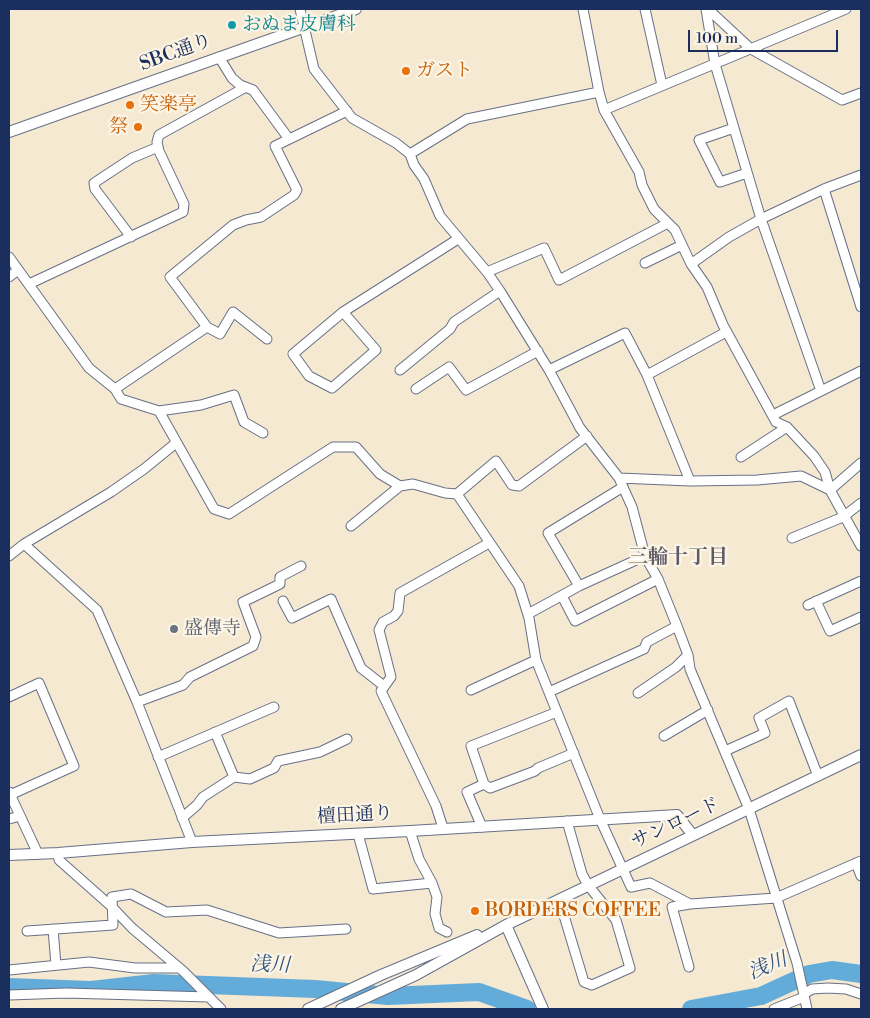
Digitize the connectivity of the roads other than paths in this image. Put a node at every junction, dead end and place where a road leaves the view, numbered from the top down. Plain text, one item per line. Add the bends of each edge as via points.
1 (300, 9) edge
2 (356, 9) edge
3 (583, 9) edge
4 (645, 9) edge
5 (707, 9) edge
6 (846, 9) edge
7 (304, 27) junction
8 (751, 49) junction
9 (219, 57) junction
10 (715, 64) junction
11 (662, 85) junction
12 (246, 87) junction
13 (599, 92) junction
14 (861, 92) edge
15 (604, 110) junction
16 (347, 111) junction
17 (734, 128) junction
18 (9, 132) edge
19 (289, 139) junction
20 (158, 147) junction
21 (410, 154) junction
22 (747, 173) junction
23 (861, 175) edge
24 (824, 189) junction
25 (760, 219) junction
26 (668, 223) junction
27 (131, 237) junction
28 (458, 239) junction
29 (682, 245) junction
30 (9, 257) edge
31 (645, 263) dead end
32 (691, 264) junction
33 (18, 270) junction
34 (487, 272) junction
35 (9, 277) edge
36 (28, 284) junction
37 (500, 291) junction
38 (861, 307) edge
39 (343, 312) junction
40 (207, 327) junction
41 (726, 332) junction
42 (267, 338) dead end
43 (538, 351) junction
44 (400, 370) dead end
45 (550, 370) junction
46 (861, 371) edge
47 (647, 375) junction
48 (115, 389) junction
49 (416, 389) dead end
50 (820, 391) junction
51 (159, 411) junction
52 (773, 415) junction
53 (787, 427) junction
54 (263, 433) dead end
55 (587, 436) junction
56 (176, 443) junction
57 (741, 457) dead end
58 (861, 462) edge
59 (619, 478) junction
60 (690, 481) junction
61 (400, 486) junction
62 (623, 487) junction
63 (830, 490) junction
64 (457, 494) junction
65 (861, 503) edge
66 (843, 517) junction
67 (351, 526) dead end
68 (792, 538) dead end
69 (489, 543) junction
70 (24, 544) junction
71 (861, 546) edge
72 (9, 556) edge
73 (645, 556) junction
74 (301, 566) dead end
75 (658, 579) junction
76 (861, 581) edge
77 (579, 586) junction
78 (562, 596) junction
79 (282, 601) dead end
80 (528, 614) junction
81 (861, 617) edge
82 (677, 626) junction
83 (688, 655) junction
84 (536, 660) junction
85 (384, 686) junction
86 (471, 690) dead end
87 (549, 692) junction
88 (638, 693) dead end
89 (9, 697) edge
90 (137, 702) junction
91 (274, 707) dead end
92 (708, 710) junction
93 (557, 712) junction
94 (215, 732) junction
95 (664, 736) dead end
96 (347, 739) dead end
97 (725, 751) junction
98 (574, 754) junction
99 (861, 755) edge
100 (158, 757) junction
101 (818, 776) junction
102 (234, 778) junction
103 (484, 784) junction
104 (10, 794) edge
105 (749, 809) junction
106 (20, 816) junction
107 (182, 818) junction
108 (9, 819) edge
109 (600, 819) junction
110 (567, 821) junction
111 (482, 827) junction
112 (443, 828) junction
113 (410, 831) junction
114 (358, 834) junction
115 (692, 834) junction
116 (192, 842) junction
117 (58, 853) junction
118 (38, 854) junction
119 (9, 855) edge
120 (858, 862) edge
121 (622, 869) junction
122 (861, 876) edge
123 (432, 883) junction
124 (588, 885) junction
125 (776, 898) junction
126 (559, 899) junction
127 (690, 904) junction
128 (112, 907) junction
129 (506, 925) junction
130 (53, 929) junction
131 (346, 930) dead end
132 (27, 931) dead end
133 (447, 932) dead end
134 (56, 965) junction
135 (689, 967) dead end
136 (9, 970) edge
137 (180, 970) junction
138 (803, 994) junction
139 (861, 994) edge
140 (9, 995) edge
141 (207, 995) junction
142 (312, 1008) edge
143 (343, 1008) edge
144 (220, 1009) edge
145 (543, 1009) edge
146 (774, 1009) edge
147 (807, 1009) edge

1 - 7 street
2 - 7 street, SBC通り
3 - 13 street
4 - 11 street
5 - 8 street
5 - 10 street
6 - 8 street
7 - 9 street, SBC通り
7 - 16 street via 314,69
8 - 10 street
8 - 14 street via 842,100
9 - 12 street via 232,78
9 - 18 street, SBC通り
10 - 11 street
10 - 17 street
11 - 15 street
12 - 19 street via 253,90
12 - 20 street via 159,135
13 - 15 street
13 - 21 street via 467,119
15 - 26 street via 639,172 654,209
16 - 19 street
16 - 21 street via 352,118
17 - 22 street
17 - 22 street via 699,140 720,182
19 - 40 street via 275,146 296,190 294,195 261,217 233,225 170,277
20 - 27 street via 184,204 183,212
20 - 27 street via 132,158 94,183 95,189
21 - 28 street via 440,216
22 - 25 street
23 - 24 street
24 - 25 street
24 - 38 street
25 - 32 street
25 - 50 street
26 - 29 street
26 - 34 street via 560,280 544,248
27 - 36 street
28 - 34 street
28 - 39 street
29 - 31 street
29 - 32 street
30 - 33 street
32 - 41 street via 707,287
33 - 35 street
33 - 36 street
34 - 37 street
36 - 48 street via 89,368
37 - 43 street
37 - 44 street via 454,322 450,329
39 - 39 street via 293,354 309,376 332,388 376,350
40 - 42 street via 220,334 233,312
40 - 48 street
41 - 47 street
41 - 52 street
43 - 45 street
43 - 49 street via 466,390 449,367
45 - 47 street via 625,333
45 - 55 street
46 - 50 street
47 - 60 street
48 - 51 street via 121,398
50 - 52 street
51 - 54 street via 201,405 234,395 244,422
51 - 56 street
52 - 53 street via 776,422
53 - 57 street
53 - 63 street via 825,472
55 - 59 street
55 - 64 street via 519,486 512,485 496,461
56 - 61 street via 214,509 229,514 333,447 356,447 380,474
56 - 70 street via 111,492
58 - 63 street
59 - 60 street
59 - 62 street
60 - 63 street via 801,476
61 - 64 street via 413,484
61 - 67 street
62 - 73 street
62 - 77 street via 548,533
63 - 66 street
64 - 69 street
65 - 66 street
66 - 68 street
66 - 71 street
69 - 80 street via 519,586
69 - 85 street via 400,593 398,611 383,622 379,630 391,677
70 - 72 street
70 - 90 street via 97,610
73 - 75 street
73 - 77 street
74 - 90 street via 280,577 280,584 243,602 256,637 253,646 190,677 183,685
75 - 78 street via 575,621
75 - 82 street
76 - 81 street via 812,603 830,631
77 - 78 street
78 - 80 street
79 - 85 street via 292,618 331,599 361,668
80 - 84 street
82 - 83 street
82 - 87 street via 647,642 644,649
83 - 88 street
83 - 92 street via 690,669
84 - 86 street
84 - 87 street
85 - 112 street via 381,691
87 - 93 street
89 - 104 street via 39,683 74,766
90 - 100 street
91 - 94 street
92 - 95 street
92 - 97 street
93 - 98 street
93 - 103 street via 471,746
94 - 100 street
94 - 102 street
96 - 102 street via 320,752 278,761 274,768 250,779
97 - 101 street via 765,733 759,718 789,701
97 - 105 street
98 - 103 street via 490,788
98 - 109 street
99 - 101 street, サンロード
100 - 107 street
101 - 105 street, サンロード
102 - 107 street via 203,797
103 - 111 street via 467,792
104 - 106 street
105 - 115 street, サンロード
105 - 125 street
106 - 108 street
106 - 118 street
107 - 116 street
109 - 110 street, 檀田通り
109 - 115 street, 檀田通り via 677,815
109 - 121 street
110 - 111 street, 檀田通り
110 - 124 street
111 - 112 street, 檀田通り
112 - 113 street, 檀田通り
113 - 114 street, 檀田通り
113 - 123 street via 419,859
114 - 116 street, 檀田通り
114 - 123 street via 373,889
115 - 121 street, サンロード
116 - 117 street, 檀田通り
117 - 118 street, 檀田通り
117 - 128 street via 59,860
118 - 119 street, 檀田通り
120 - 122 street
120 - 125 street
121 - 124 street, サンロード
121 - 127 street via 631,887 650,883
123 - 133 street via 437,897 435,914 439,928
124 - 126 street, サンロード
124 - 126 street via 616,920 630,968 592,985 584,982
125 - 127 street
125 - 138 street via 797,963
126 - 129 street, サンロード
127 - 135 street via 672,907
128 - 130 street via 113,925
128 - 131 street via 112,897 131,894 166,912 208,910 279,933
128 - 137 street
129 - 142 street, サンロード via 465,939
129 - 143 street, サンロード via 416,974
129 - 145 street
130 - 132 street
130 - 134 street
134 - 136 street
134 - 137 street via 89,962
137 - 141 street
138 - 139 street via 812,989 828,988
138 - 146 street
138 - 147 street
140 - 141 street
141 - 144 street

